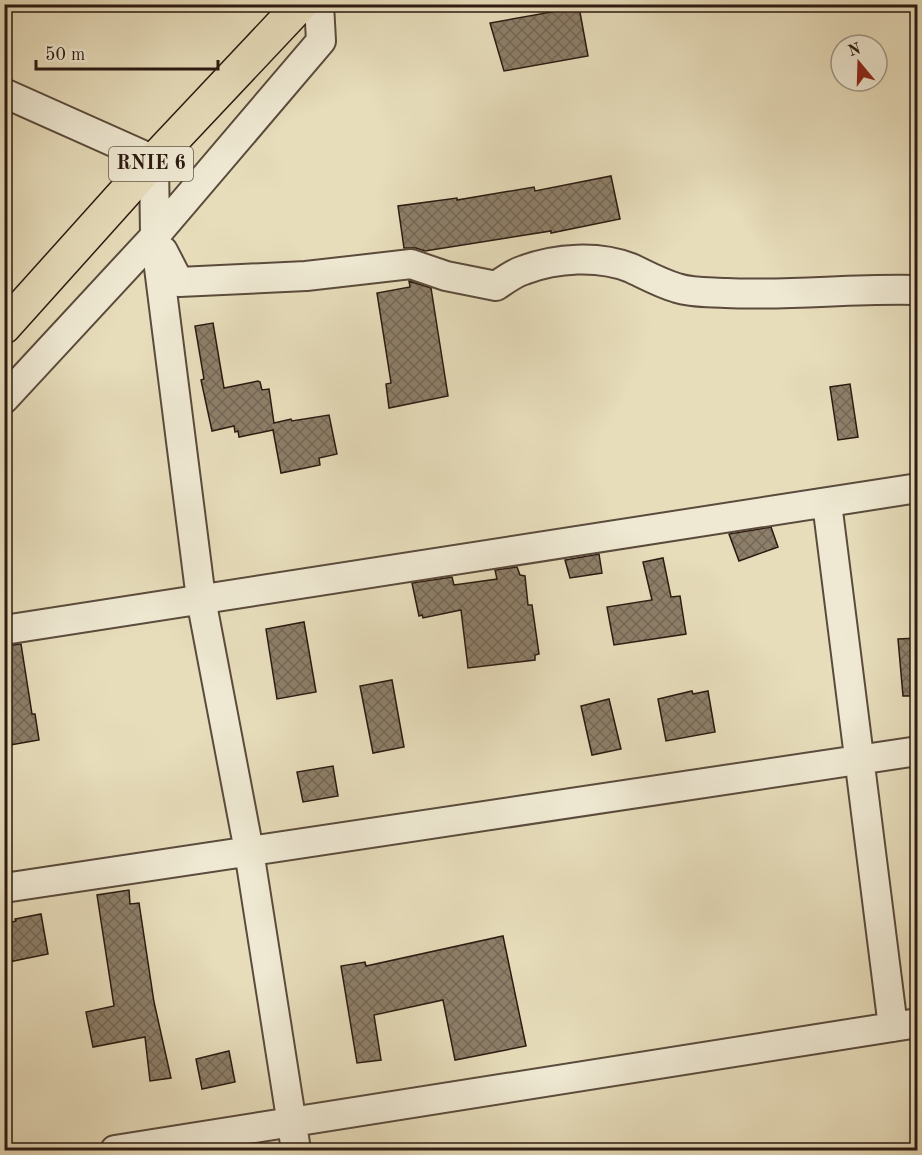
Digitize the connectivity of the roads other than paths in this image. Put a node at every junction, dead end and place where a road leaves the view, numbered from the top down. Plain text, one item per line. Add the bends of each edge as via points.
1 (301, 4) edge
2 (319, 4) edge
3 (4, 93) edge
4 (154, 160) junction
5 (155, 236) junction
6 (918, 290) edge
7 (4, 327) edge
8 (4, 399) edge
9 (918, 488) edge
10 (826, 503) junction
11 (201, 599) junction
12 (4, 630) edge
13 (918, 751) edge
14 (859, 760) junction
15 (249, 851) junction
16 (4, 888) edge
17 (905, 1025) edge
18 (292, 1122) junction
19 (115, 1150) edge
20 (296, 1150) edge

1 - 4 main road, RNIE 6
2 - 5 street via 321,41
3 - 4 street
4 - 5 street
4 - 7 main road, RNIE 6
5 - 6 street via 179,282 306,276 411,264 496,286 522,270 555,261 589,260 630,268 679,289 748,294
5 - 8 street
5 - 11 street
9 - 10 street
10 - 11 street
10 - 14 street
11 - 12 street
11 - 15 street
13 - 14 street
14 - 15 street
14 - 17 street
15 - 16 street
15 - 18 street
17 - 18 street
18 - 19 street
18 - 20 street

